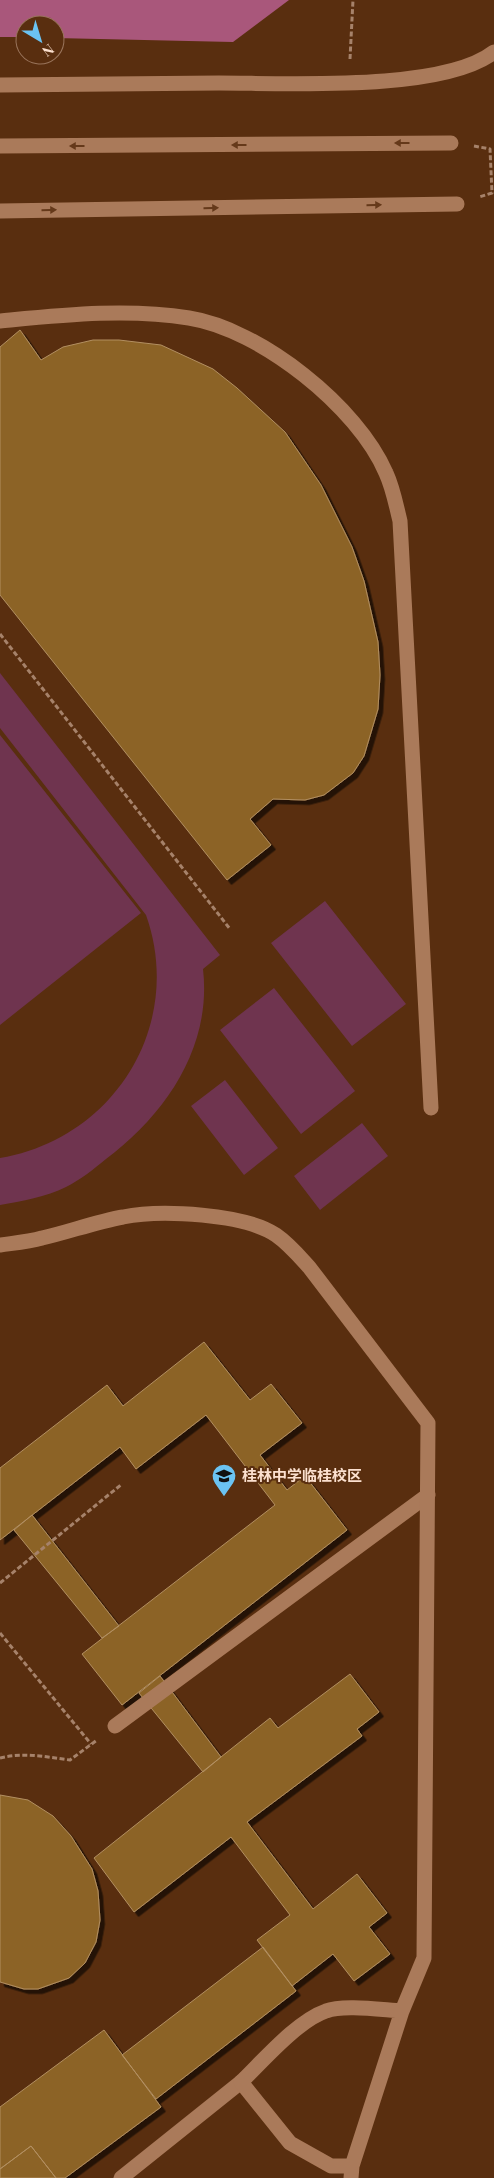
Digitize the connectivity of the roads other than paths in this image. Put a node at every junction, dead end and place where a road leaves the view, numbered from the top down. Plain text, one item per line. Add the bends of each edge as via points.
1 (494, 52) edge
2 (0, 86) edge
3 (451, 143) road end
4 (0, 146) edge
5 (457, 204) road end
6 (0, 211) edge
7 (0, 321) edge
8 (431, 1108) dead end
9 (0, 1245) edge
10 (428, 1495) junction
11 (115, 1726) road end
12 (402, 2011) junction
13 (241, 2082) junction
14 (352, 2172) edge
15 (121, 2178) edge

1 - 2 street via 478,63 460,69 392,80
3 -> 4 street
6 -> 5 street
7 - 8 street via 118,312 191,318 223,328 270,351 307,377 349,418 386,473 400,521
9 - 10 street via 41,1239 124,1216 152,1214 230,1218 258,1225 276,1235 309,1267 428,1423
10 - 11 street
10 - 12 street via 424,1958
12 - 13 street via 326,2010 291,2034
12 - 14 street
13 - 14 street via 290,2143 331,2166
13 - 15 street

